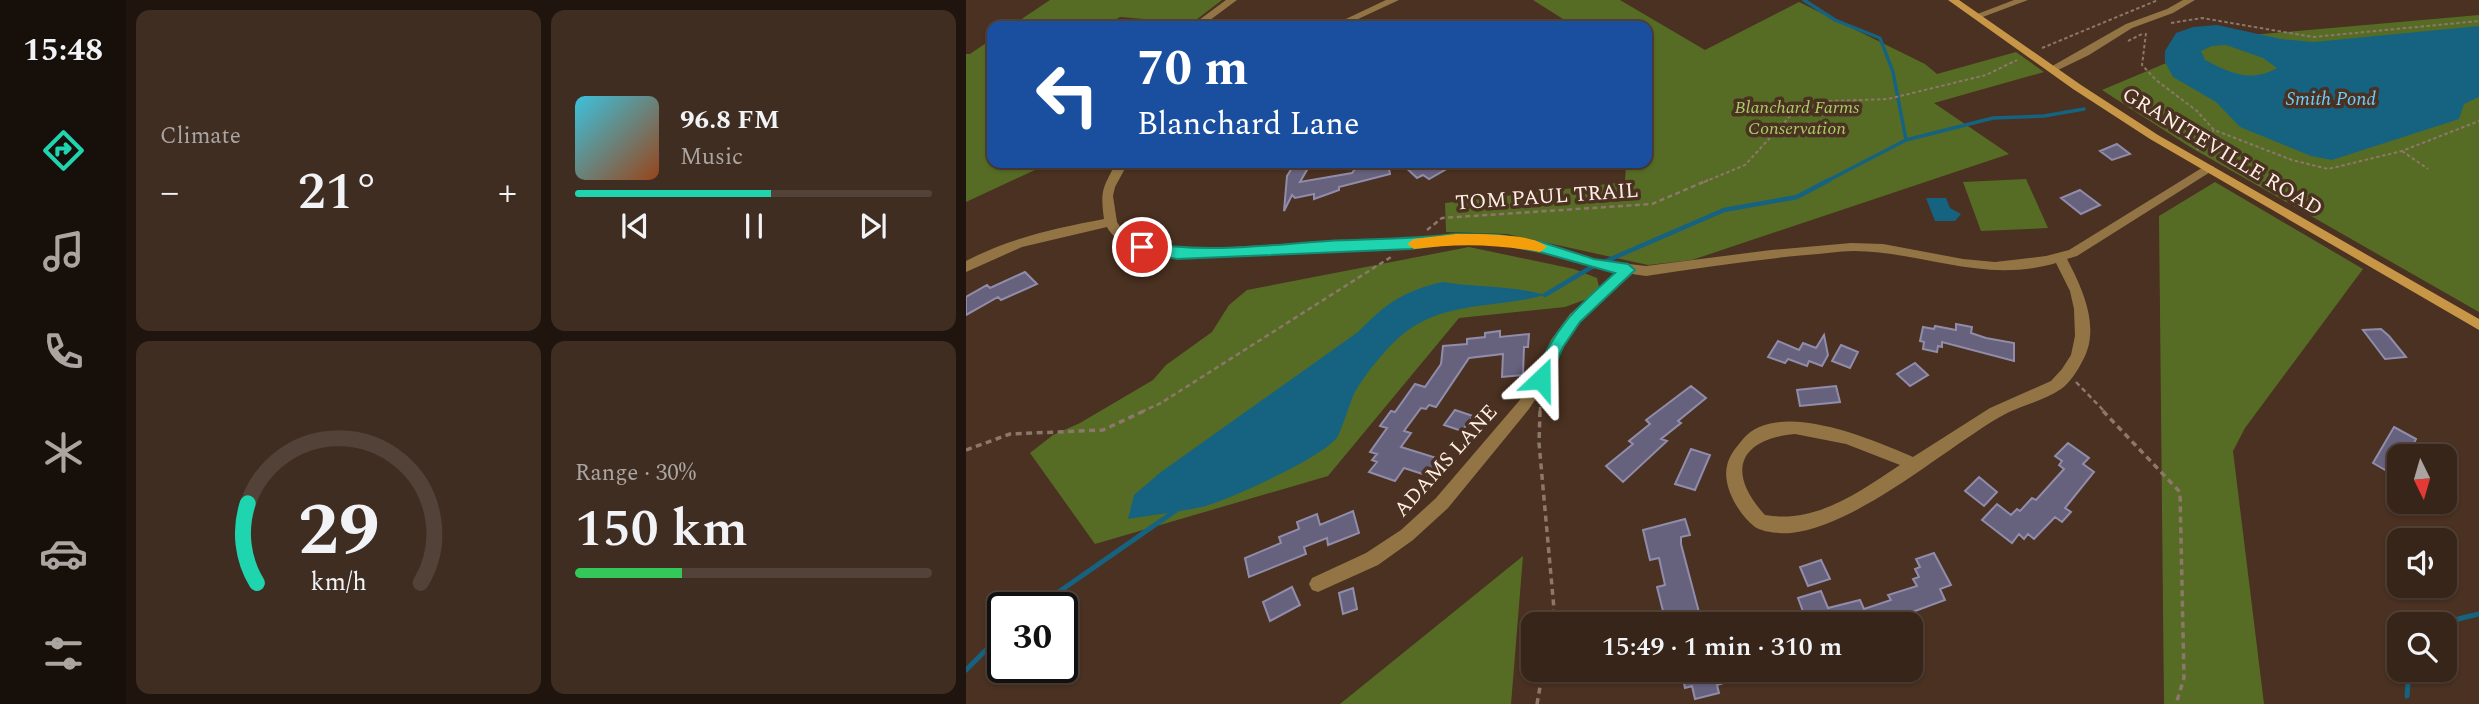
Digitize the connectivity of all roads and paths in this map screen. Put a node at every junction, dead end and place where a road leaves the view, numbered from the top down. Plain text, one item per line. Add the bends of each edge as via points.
1 (1232, 0) edge
2 (1395, 0) edge
3 (1953, 0) edge
4 (2023, 0) edge
5 (2190, 0) edge
6 (1977, 16) junction
7 (1203, 21) edge
8 (1347, 21) edge
9 (2479, 21) edge
10 (2166, 24) dead end
11 (2155, 29) dead end
12 (2052, 69) junction
13 (1905, 95) dead end
14 (2479, 121) edge
15 (2214, 130) junction
16 (2402, 150) junction
17 (2190, 158) junction
18 (1119, 168) edge
19 (2209, 169) junction
20 (2428, 169) dead end
21 (1111, 222) junction
22 (1410, 244) junction
23 (2059, 257) junction
24 (966, 267) edge
25 (1628, 270) junction
26 (2479, 325) edge
27 (2067, 373) junction
28 (1540, 405) dead end
29 (966, 450) edge
30 (1914, 464) junction
31 (1318, 584) dead end
32 (1553, 612) edge
33 (1541, 682) edge
34 (1537, 704) edge
35 (2176, 704) edge

1 - 7 street
2 - 8 street
3 - 6 main road, GRANITEVILLE ROAD
4 - 6 street
5 - 12 street via 2129,26
6 - 12 main road, GRANITEVILLE ROAD
9 - 10 path via 2313,37 2202,18
11 - 15 path via 2144,33 2143,65
12 - 17 main road, GRANITEVILLE ROAD
13 - 22 path, TOM PAUL TRAIL via 1803,102 1745,166 1652,204 1442,218
14 - 16 path
15 - 16 path via 2328,169
15 - 17 path
16 - 20 path
17 - 19 main road, GRANITEVILLE ROAD
18 - 21 street via 1107,196
19 - 23 street via 2073,253
19 - 26 main road, GRANITEVILLE ROAD
21 - 22 street via 1130,242 1177,254
21 - 24 street via 1033,239
22 - 25 street via 1498,240
22 - 29 path, TOM PAUL TRAIL via 1161,403 1103,430 1010,434
23 - 25 street via 1995,267 1851,247
23 - 27 street via 2081,309 2078,356
25 - 31 street, ADAMS LANE via 1575,318 1524,405 1441,503 1372,559
27 - 30 street via 2056,385 1995,412
27 - 35 path via 2180,492 2184,678
28 - 32 path
30 - 30 street via 1840,437 1778,427 1747,442 1736,460 1733,481 1742,502 1761,522 1792,526 1856,500
33 - 34 path

